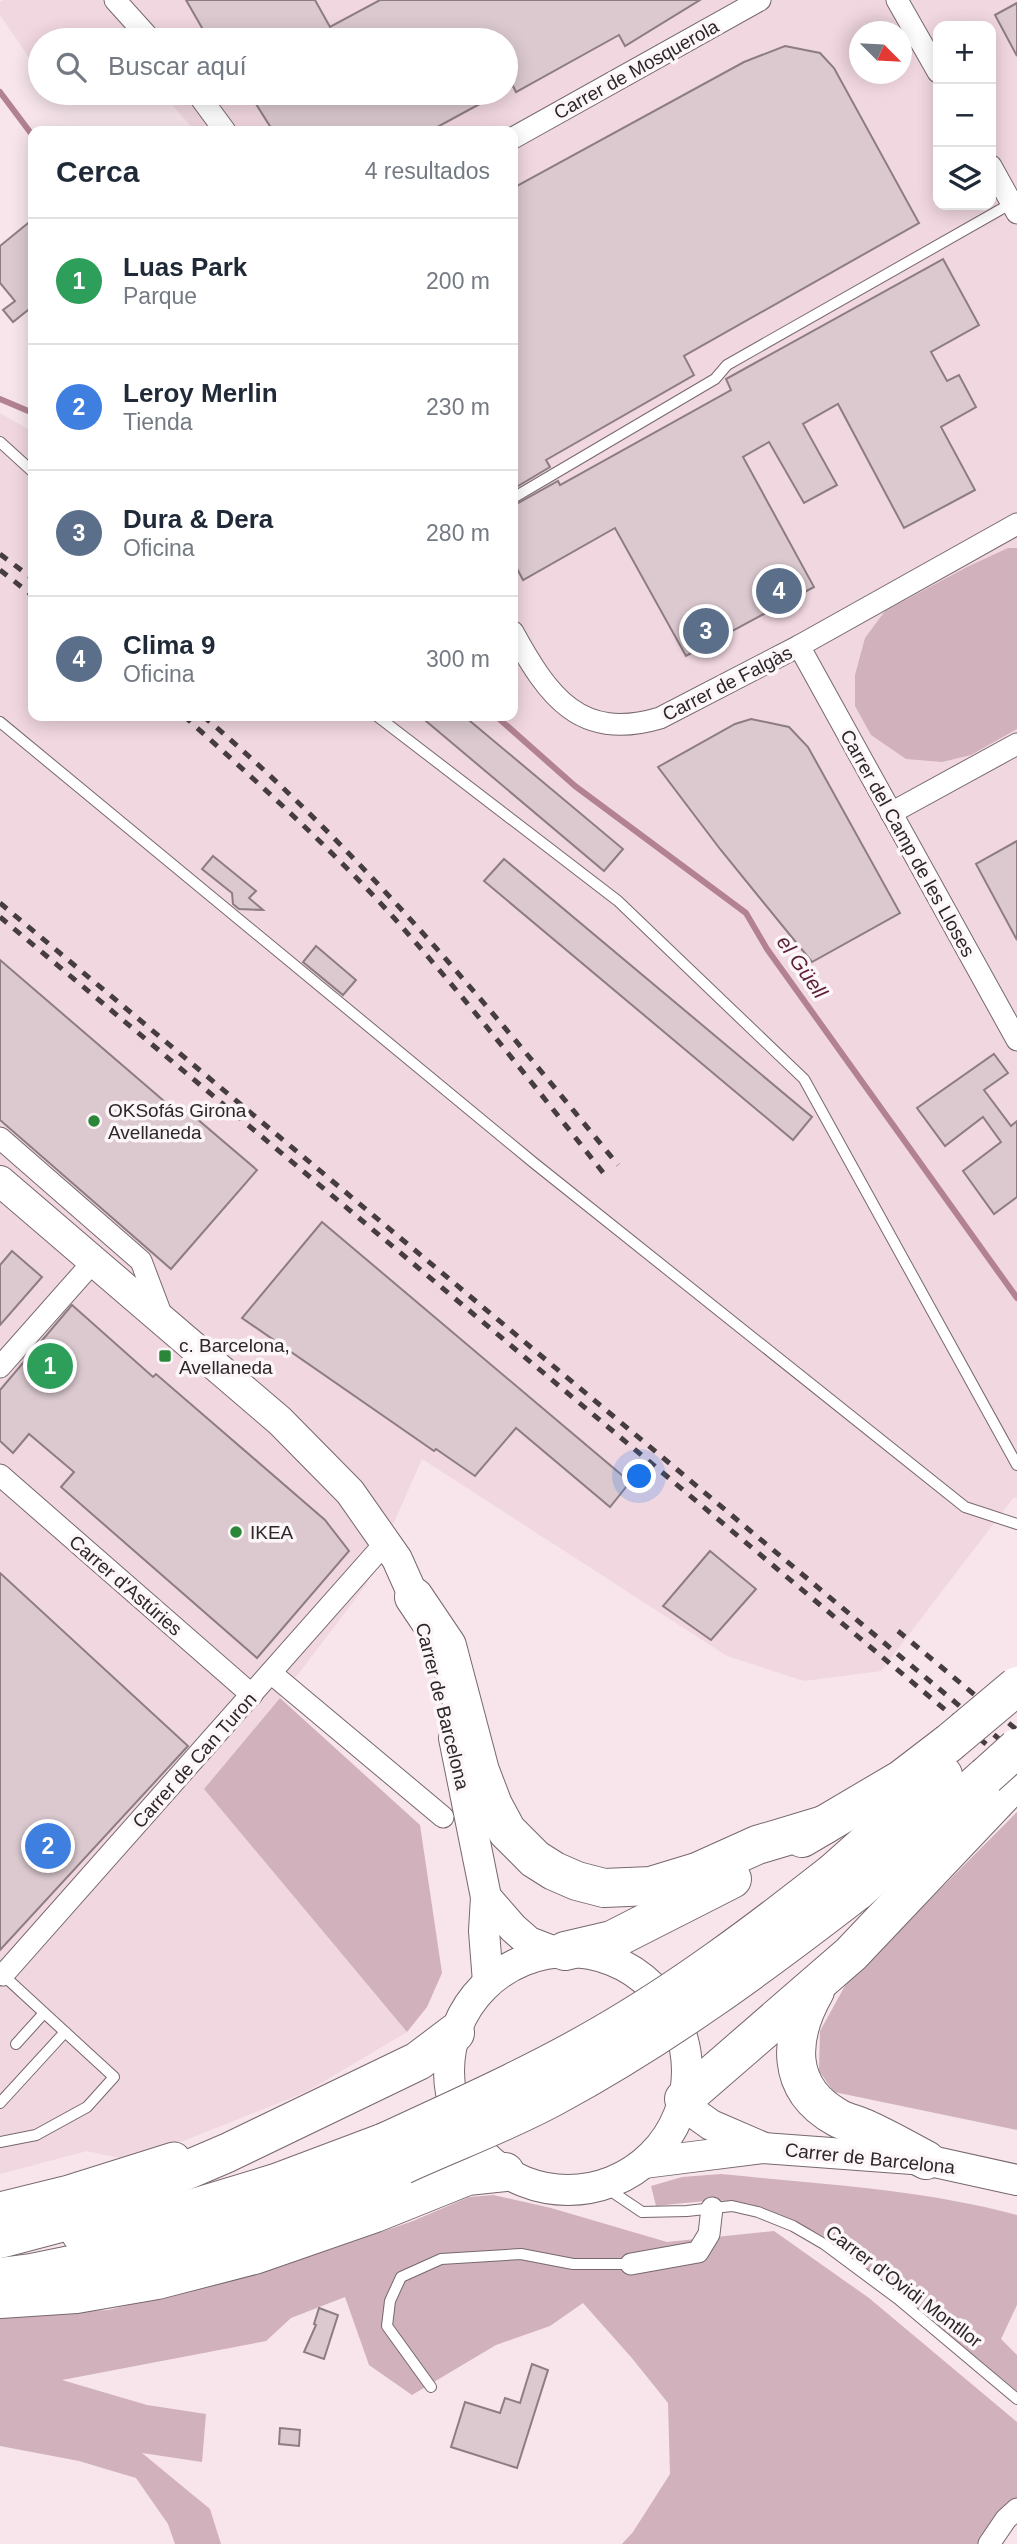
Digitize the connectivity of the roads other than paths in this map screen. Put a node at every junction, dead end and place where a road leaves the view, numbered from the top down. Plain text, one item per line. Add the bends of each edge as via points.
1 (116, 0) edge
2 (760, 0) edge
3 (897, 0) edge
4 (140, 28) edge
5 (933, 63) edge
6 (206, 105) edge
7 (221, 126) edge
8 (518, 135) edge
9 (996, 175) edge
10 (1014, 208) edge
11 (0, 442) edge
12 (28, 467) edge
13 (518, 495) edge
14 (1017, 524) edge
15 (518, 640) edge
16 (799, 646) junction
17 (384, 721) edge
18 (0, 722) edge
19 (1017, 744) edge
20 (891, 813) junction
21 (1017, 1040) edge
22 (0, 1138) edge
23 (0, 1181) edge
24 (93, 1262) junction
25 (163, 1321) junction
26 (0, 1367) edge
27 (1017, 1465) edge
28 (0, 1475) edge
29 (1017, 1524) edge
30 (387, 1541) junction
31 (414, 1597) junction
32 (271, 1673) junction
33 (1017, 1686) edge
34 (252, 1695) junction
35 (1017, 1707) edge
36 (1017, 1748) edge
37 (984, 1769) edge
38 (443, 1817) dead end
39 (824, 1825) junction
40 (486, 1896) junction
41 (560, 1952) junction
42 (1, 1974) edge
43 (488, 1982) junction
44 (820, 1982) junction
45 (44, 2013) junction
46 (65, 2032) junction
47 (455, 2033) junction
48 (16, 2044) dead end
49 (684, 2102) junction
50 (0, 2103) edge
51 (0, 2142) edge
52 (248, 2143) junction
53 (763, 2148) junction
54 (394, 2153) junction
55 (926, 2160) junction
56 (644, 2163) junction
57 (505, 2172) junction
58 (1017, 2180) edge
59 (602, 2185) junction
60 (712, 2208) junction
61 (0, 2209) edge
62 (0, 2239) edge
63 (0, 2250) edge
64 (631, 2264) joint
65 (0, 2277) edge
66 (0, 2300) edge
67 (431, 2387) dead end
68 (1017, 2399) edge
69 (1017, 2510) edge
70 (989, 2544) edge

1 - 4 street
2 - 8 street, Carrer de Mosquerola
3 - 5 street
6 - 7 street
9 - 10 street
10 - 13 lane via 727,365 715,379
11 - 12 lane
14 - 16 street, Carrer de Falgàs
15 - 16 street, Carrer de Falgàs via 555,697 574,712 620,726 660,718
16 - 20 street, Carrer del Camp de les Lloses
17 - 27 lane via 618,901 804,1079
18 - 29 lane via 534,1163 965,1507
19 - 20 street
20 - 21 street, Carrer del Camp de les Lloses
22 - 25 street, Carrer de Barcelona via 141,1261
23 - 24 main road, Carrer de Barcelona
24 - 25 main road, Carrer de Barcelona
24 - 26 street
25 - 30 main road, Carrer de Barcelona via 280,1421 350,1492
28 - 34 street, Carrer d'Astúries
30 - 31 main road, Carrer de Barcelona
30 - 32 street, Carrer de Can Turon
31 - 39 highway via 447,1646 493,1805 507,1831 554,1871 604,1888 651,1886
31 - 40 main road, Carrer de Barcelona via 446,1699
32 - 34 street, Carrer de Can Turon
32 - 38 street
33 - 37 highway, bridge
34 - 42 street, Carrer de Can Turon
35 - 37 highway
36 - 37 highway, bridge
37 - 39 highway via 902,1779
37 - 44 highway via 851,1954
37 - 54 highway, bridge via 845,1882 761,1929 601,2036
39 - 41 highway via 612,1940
40 - 41 main road, Carrer de Barcelona via 529,1942
40 - 43 main road, Carrer de Barcelona
41 - 43 main road via 524,1960
41 - 49 main road via 594,1954 617,1962 639,1975 663,1999 685,2047
42 - 45 lane
43 - 47 main road via 465,2010
44 - 49 highway
44 - 55 highway via 797,2030 794,2053 801,2081 815,2101 838,2118
45 - 46 lane
45 - 48 lane
46 - 50 lane
46 - 51 lane via 114,2077 87,2107 36,2134
47 - 52 highway via 418,2061
47 - 57 main road via 449,2069 456,2111 475,2146
49 - 53 main road, Carrer de Barcelona via 711,2124
49 - 56 main road via 665,2140
52 - 61 main road via 197,2151
52 - 62 highway via 68,2221
53 - 55 main road, Carrer de Barcelona
53 - 56 main road, Carrer de Barcelona
54 - 63 highway via 174,2214
54 - 65 highway via 293,2206 182,2242
55 - 58 main road, Carrer de Barcelona
56 - 59 main road
57 - 59 main road via 549,2189
57 - 66 highway via 467,2176 254,2255 181,2274 76,2294
59 - 60 lane, Carrer d'Ovidi Montllor via 642,2212
60 - 64 street via 709,2234 698,2252
60 - 68 lane, Carrer d'Ovidi Montllor via 732,2206 758,2213 824,2244
64 - 67 lane via 573,2264 521,2254 441,2259 401,2277 390,2301 387,2326
69 - 70 street

